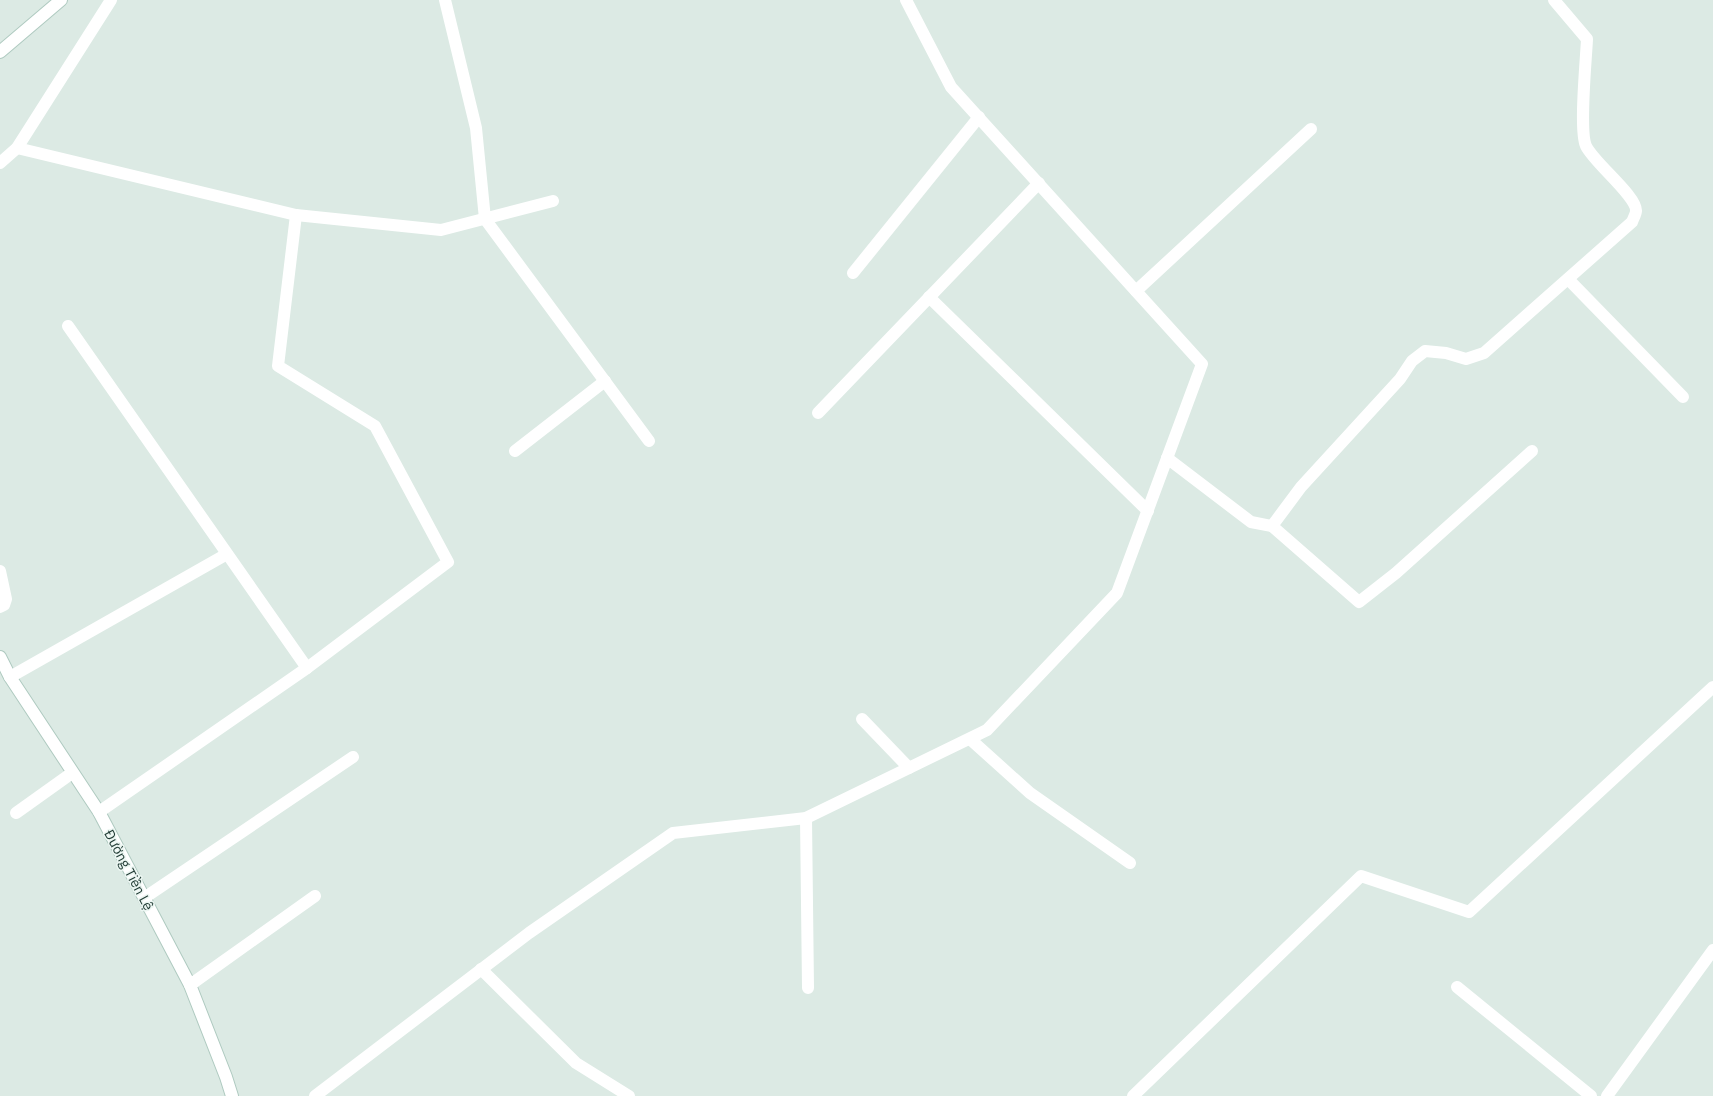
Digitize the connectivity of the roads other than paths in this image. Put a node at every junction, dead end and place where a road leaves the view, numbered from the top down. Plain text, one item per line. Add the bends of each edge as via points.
1 (61, 0) edge
2 (111, 0) edge
3 (445, 0) edge
4 (906, 0) edge
5 (1554, 0) edge
6 (0, 52) edge
7 (979, 117) junction
8 (1311, 129) dead end
9 (17, 148) junction
10 (0, 163) edge
11 (1039, 183) junction
12 (553, 201) dead end
13 (296, 215) junction
14 (485, 219) junction
15 (853, 273) dead end
16 (1568, 279) junction
17 (1136, 291) junction
18 (929, 297) junction
19 (68, 326) dead end
20 (605, 381) junction
21 (1683, 398) dead end
22 (818, 413) dead end
23 (649, 441) dead end
24 (514, 451) dead end
25 (1532, 451) dead end
26 (1167, 458) junction
27 (1148, 511) junction
28 (1272, 526) junction
29 (227, 554) junction
30 (0, 571) edge
31 (0, 607) edge
32 (0, 657) edge
33 (307, 668) junction
34 (10, 677) junction
35 (1713, 687) edge
36 (862, 719) dead end
37 (970, 739) junction
38 (353, 757) dead end
39 (909, 768) junction
40 (72, 774) junction
41 (99, 812) junction
42 (16, 813) dead end
43 (806, 818) junction
44 (1130, 863) dead end
45 (315, 896) dead end
46 (144, 898) junction
47 (1713, 950) edge
48 (481, 969) junction
49 (190, 985) junction
50 (1457, 987) dead end
51 (808, 988) dead end
52 (232, 1096) edge
53 (315, 1096) edge
54 (629, 1096) edge
55 (1133, 1096) edge
56 (1591, 1096) edge
57 (1607, 1096) edge

1 - 6 street
2 - 9 street
3 - 14 street via 476,128
4 - 7 street via 951,87
5 - 16 street via 1587,39 1583,129 1586,145 1592,156 1633,200 1636,211 1632,222
7 - 11 street
7 - 15 street
8 - 17 street
9 - 10 street
9 - 13 street
11 - 17 street
11 - 18 street
12 - 14 street
13 - 14 street via 441,230
13 - 33 street via 278,366 375,426 448,562
14 - 20 street
16 - 21 street
16 - 28 street via 1484,353 1466,359 1446,353 1425,351 1412,361 1400,379 1301,487
17 - 26 street via 1202,364
18 - 22 street
18 - 27 street
19 - 29 street
20 - 23 street
20 - 24 street
25 - 28 street via 1396,573 1359,602
26 - 27 street
26 - 28 street via 1251,522
27 - 37 street via 1117,593 987,730
29 - 33 street
29 - 34 street
30 - 31 street via 6,599
32 - 34 street, Đường Tiền Lệ
33 - 41 street
34 - 40 street, Đường Tiền Lệ
35 - 55 street via 1469,912 1361,876
36 - 39 street
37 - 39 street
37 - 44 street via 1030,793
38 - 46 street
39 - 43 street
40 - 41 street, Đường Tiền Lệ
40 - 42 street
41 - 46 street, Đường Tiền Lệ
43 - 48 street via 673,834
43 - 51 street
45 - 49 street
46 - 49 street, Đường Tiền Lệ
47 - 57 street
48 - 53 street
48 - 54 street via 576,1063
49 - 52 street, Đường Tiền Lệ
50 - 56 street

